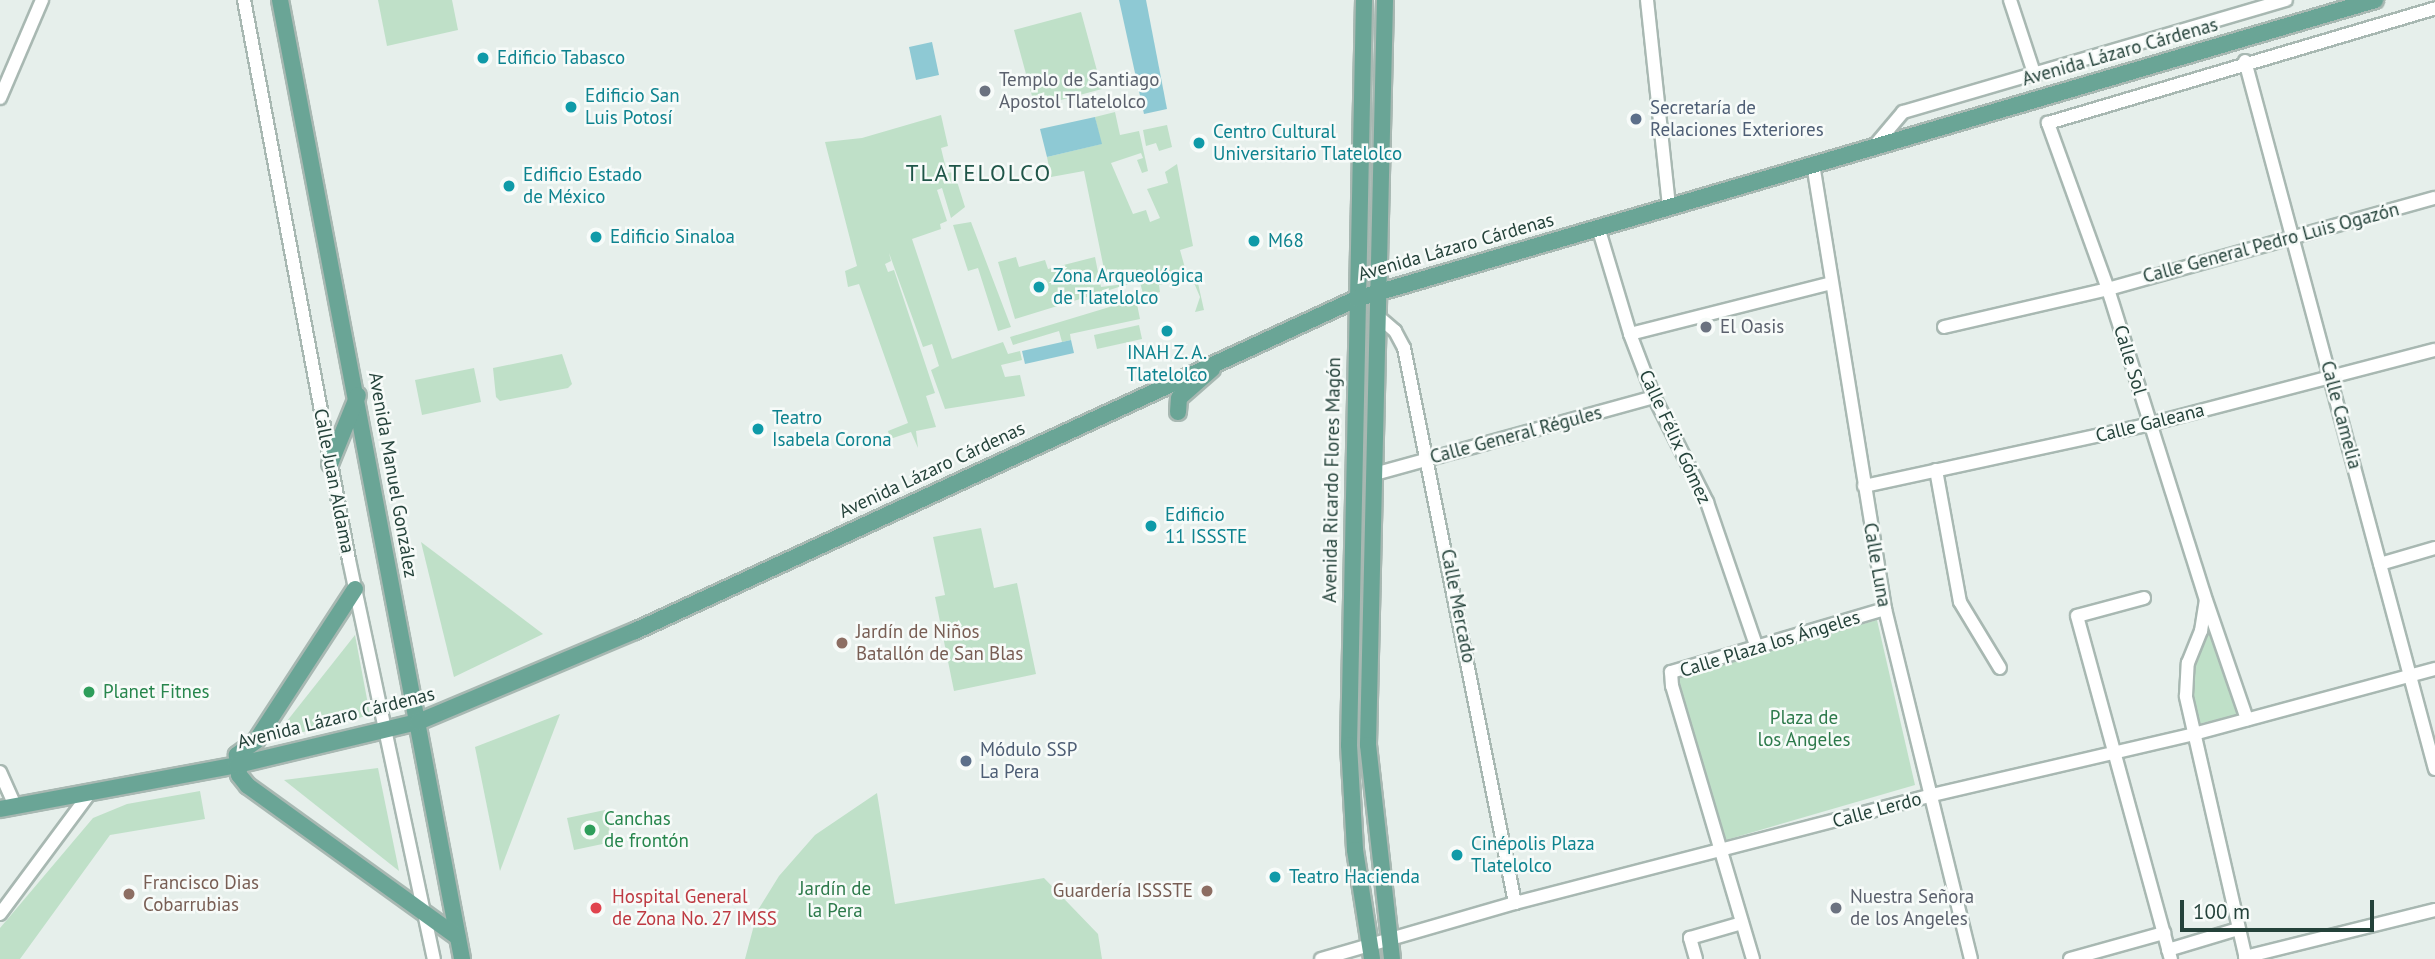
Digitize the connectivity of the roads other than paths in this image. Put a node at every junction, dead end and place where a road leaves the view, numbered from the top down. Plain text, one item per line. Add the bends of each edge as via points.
1 (42, 0) edge
2 (244, 0) edge
3 (281, 0) edge
4 (1364, 0) edge
5 (1385, 0) edge
6 (1647, 0) edge
7 (2010, 0) edge
8 (2287, 0) edge
9 (2375, 0) edge
10 (2435, 8) edge
11 (2245, 61) junction
12 (2035, 76) junction
13 (0, 98) edge
14 (1876, 144) junction
15 (1813, 164) junction
16 (2435, 198) edge
17 (1669, 207) junction
18 (1598, 227) junction
19 (2293, 236) junction
20 (1832, 283) junction
21 (2108, 289) junction
22 (1380, 292) junction
23 (1356, 299) junction
24 (1380, 318) junction
25 (1944, 327) dead end
26 (1630, 334) junction
27 (2435, 351) edge
28 (1224, 358) junction
29 (2331, 376) junction
30 (358, 395) junction
31 (1654, 397) junction
32 (1178, 412) dead end
33 (2150, 425) junction
34 (1428, 458) junction
35 (330, 464) junction
36 (1936, 470) junction
37 (1378, 473) junction
38 (1864, 486) junction
39 (2435, 548) edge
40 (2380, 564) junction
41 (355, 589) junction
42 (2144, 598) dead end
43 (2206, 600) junction
44 (1885, 609) junction
45 (1756, 645) junction
46 (2000, 668) dead end
47 (2435, 669) edge
48 (2410, 676) junction
49 (2247, 719) junction
50 (418, 722) junction
51 (388, 730) junction
52 (2194, 734) junction
53 (2115, 752) junction
54 (237, 765) junction
55 (2435, 769) edge
56 (0, 772) edge
57 (92, 790) junction
58 (1928, 796) junction
59 (7, 806) edge
60 (1721, 852) junction
61 (1516, 903) junction
62 (2435, 910) edge
63 (425, 912) junction
64 (0, 914) edge
65 (1742, 923) junction
66 (2238, 929) junction
67 (2164, 933) junction
68 (457, 937) junction
69 (1389, 938) junction
70 (1371, 951) edge
71 (2170, 954) edge
72 (2245, 958) edge
73 (435, 959) edge
74 (462, 959) edge
75 (1321, 959) edge
76 (1392, 959) edge
77 (1696, 959) edge
78 (1754, 959) edge
79 (1971, 959) edge
80 (2070, 959) edge

1 - 13 street
2 - 35 street, Calle Juan Aldama
3 - 30 main road, Avenida Manuel González
4 - 23 main road, Avenida Ricardo Flores Magón
5 - 22 main road
6 - 17 street
7 - 12 street
8 - 12 street, Avenida Lázaro Cárdenas
9 - 14 main road, Avenida Lázaro Cárdenas
10 - 11 street
11 - 19 street, Calle Camelia
11 - 21 street, Calle Sol via 2048,122
12 - 14 street, Avenida Lázaro Cárdenas via 1903,113
14 - 15 main road, Avenida Lázaro Cárdenas
15 - 17 main road, Avenida Lázaro Cárdenas
15 - 20 street, Calle Luna
16 - 19 street, Calle General Pedro Luis Ogazón
17 - 18 main road, Avenida Lázaro Cárdenas
18 - 22 main road, Avenida Lázaro Cárdenas
18 - 26 street, Calle Félix Gómez
19 - 21 street, Calle General Pedro Luis Ogazón
19 - 29 street, Calle Camelia
20 - 26 street
20 - 38 street, Calle Luna
21 - 25 street, Calle General Pedro Luis Ogazón
21 - 33 street, Calle Sol
22 - 23 main road, Avenida Lázaro Cárdenas
22 - 24 main road
23 - 28 main road, Avenida Lázaro Cárdenas
23 - 70 main road, Avenida Ricardo Flores Magón via 1349,745 1355,850
24 - 34 street, Calle Mercado via 1395,331 1404,348
24 - 37 main road
26 - 31 street, Calle Félix Gómez
27 - 29 street, Calle Galeana
28 - 32 main road via 1179,398
28 - 50 main road, Avenida Lázaro Cárdenas via 624,636
29 - 33 street, Calle Galeana
29 - 40 street, Calle Camelia
30 - 35 main road
30 - 50 main road, Avenida Manuel González
31 - 34 street, Calle General Régules
31 - 45 street, Calle Félix Gómez via 1707,502
33 - 36 street, Calle Galeana
33 - 43 street, Calle Sol
34 - 37 street, Calle General Régules
34 - 61 street, Calle Mercado
35 - 41 street, Calle Juan Aldama
36 - 38 street, Calle Galeana
36 - 46 street via 1960,602
37 - 69 main road via 1368,745
38 - 44 street, Calle Luna
39 - 40 street
40 - 48 street, Calle Camelia
41 - 51 street, Calle Juan Aldama
41 - 54 main road via 256,741 237,755
42 - 53 street via 2077,616
43 - 49 street, Calle Sol
43 - 52 street via 2186,679
44 - 45 street, Calle Plaza los Ángeles
44 - 58 street, Calle Luna
45 - 60 street, Calle Plaza los Ángeles via 1671,673
47 - 48 street, Calle Lerdo
48 - 49 street, Calle Lerdo
48 - 55 street, Calle Camelia
49 - 52 street, Calle Lerdo
50 - 51 main road, Avenida Lázaro Cárdenas
50 - 68 main road, Avenida Manuel González
51 - 54 main road, Avenida Lázaro Cárdenas
51 - 63 street, Calle Juan Aldama
52 - 53 street, Calle Lerdo
52 - 66 street
53 - 58 street, Calle Lerdo
53 - 67 street
54 - 57 main road, Avenida Lázaro Cárdenas
54 - 63 main road via 248,786
56 - 59 street
57 - 59 main road, Avenida Lázaro Cárdenas
57 - 64 street
58 - 60 street, Calle Lerdo
58 - 79 street, Calle Luna
60 - 61 street, Calle Lerdo
60 - 65 street
61 - 69 street, Calle Lerdo
62 - 72 street
63 - 68 main road
63 - 73 street, Calle Juan Aldama
65 - 77 street via 1690,938
65 - 78 street
66 - 71 street
66 - 72 street
67 - 71 street
67 - 80 street
68 - 74 main road, Avenida Manuel González
69 - 70 street, Calle Lerdo
69 - 76 main road
70 - 75 street, Calle Lerdo

